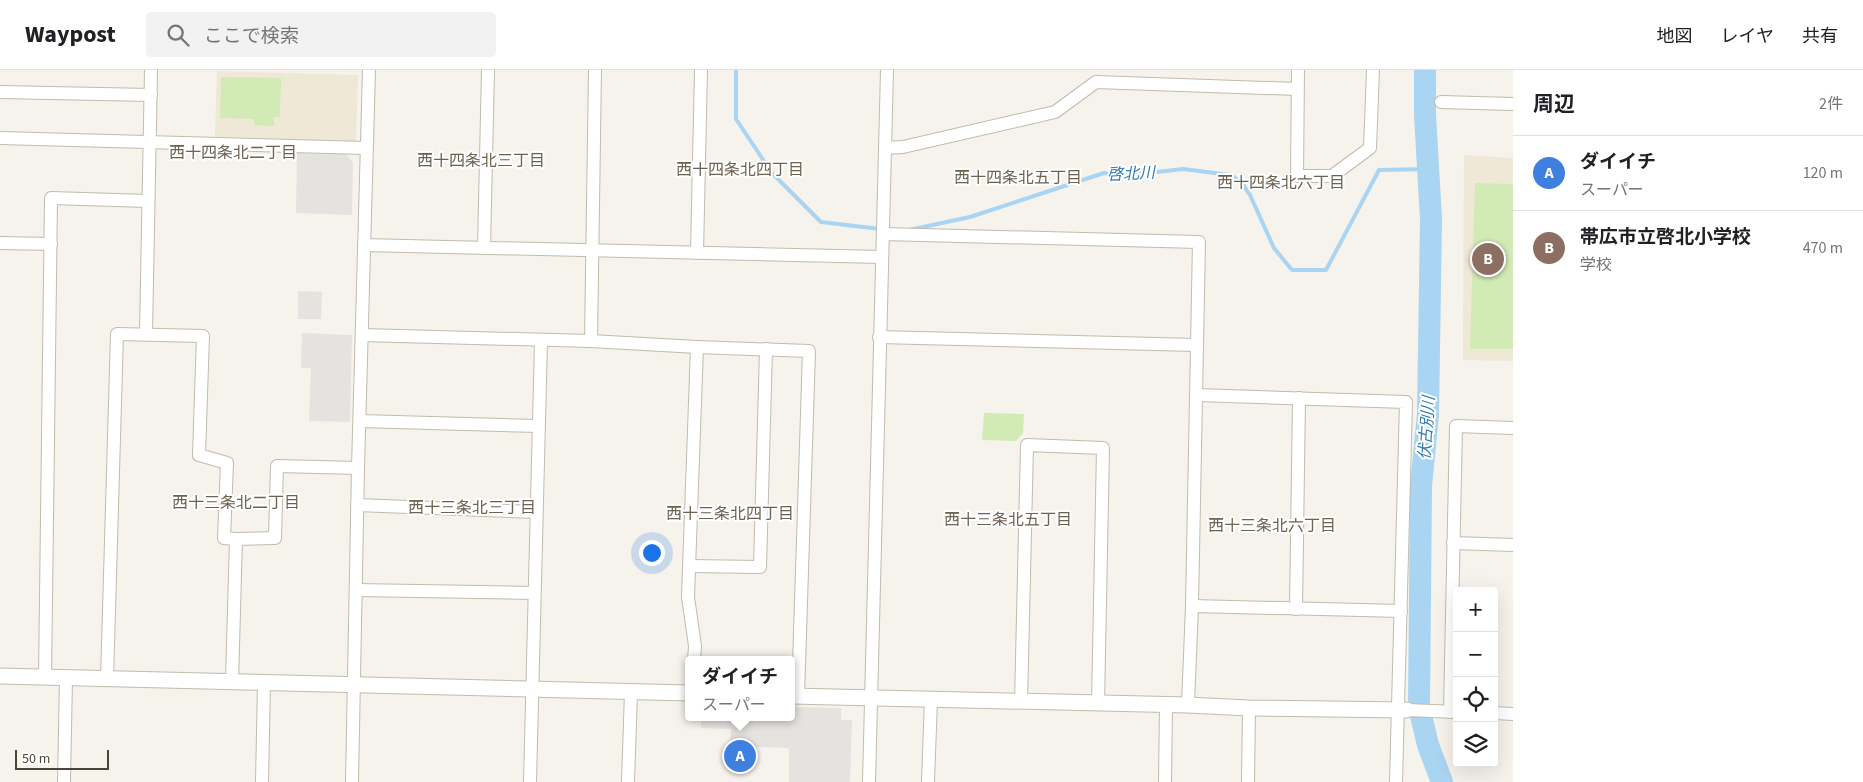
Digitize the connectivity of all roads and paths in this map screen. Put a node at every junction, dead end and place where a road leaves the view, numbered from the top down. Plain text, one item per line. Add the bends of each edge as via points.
1 (152, 70) edge
2 (368, 70) edge
3 (488, 70) edge
4 (595, 70) edge
5 (701, 70) edge
6 (887, 70) edge
7 (1298, 70) edge
8 (1372, 70) edge
9 (1095, 76) edge
10 (1297, 89) junction
11 (0, 92) edge
12 (151, 95) junction
13 (1442, 102) dead end
14 (1513, 104) edge
15 (0, 138) edge
16 (150, 141) junction
17 (366, 148) junction
18 (885, 148) junction
19 (148, 201) junction
20 (883, 234) junction
21 (0, 243) edge
22 (51, 244) junction
23 (364, 245) junction
24 (484, 247) junction
25 (591, 251) junction
26 (697, 253) junction
27 (882, 257) junction
28 (146, 334) junction
29 (362, 335) junction
30 (880, 337) junction
31 (541, 341) junction
32 (591, 341) junction
33 (1196, 346) junction
34 (697, 347) junction
35 (766, 349) junction
36 (1197, 395) junction
37 (1299, 398) junction
38 (360, 421) junction
39 (538, 426) junction
40 (1513, 428) edge
41 (358, 468) junction
42 (357, 505) junction
43 (536, 512) junction
44 (236, 539) junction
45 (1453, 543) junction
46 (1513, 545) edge
47 (690, 566) junction
48 (356, 590) junction
49 (534, 593) junction
50 (1192, 606) junction
51 (1296, 609) junction
52 (1401, 611) junction
53 (694, 656) edge
54 (0, 676) edge
55 (45, 678) junction
56 (66, 678) junction
57 (107, 679) junction
58 (232, 682) junction
59 (264, 683) junction
60 (354, 685) junction
61 (532, 688) junction
62 (631, 692) junction
63 (685, 693) edge
64 (795, 696) edge
65 (872, 698) junction
66 (931, 699) junction
67 (1021, 702) junction
68 (1098, 704) junction
69 (1166, 704) junction
70 (1188, 705) junction
71 (1249, 708) junction
72 (1402, 710) junction
73 (1450, 711) edge
74 (1498, 713) edge
75 (1513, 714) edge
76 (64, 782) edge
77 (262, 782) edge
78 (352, 782) edge
79 (530, 782) edge
80 (628, 782) edge
81 (869, 782) edge
82 (928, 782) edge
83 (1165, 782) edge
84 (1248, 782) edge
85 (1396, 782) edge

1 - 12 street
2 - 17 street
3 - 24 street
4 - 25 street
5 - 26 street
6 - 18 street
7 - 10 street
8 - 10 street via 1370,148 1332,176 1297,176
9 - 10 street
9 - 18 street via 1055,112 903,147
11 - 12 street
12 - 16 street
13 - 14 street
15 - 16 street
16 - 17 street
16 - 19 street
17 - 23 street
18 - 20 street
19 - 22 street via 51,198
19 - 28 street
20 - 27 street
20 - 33 street via 1199,242
21 - 22 street
22 - 55 street
23 - 24 street
23 - 29 street
24 - 25 street
25 - 26 street
25 - 32 street
26 - 27 street
27 - 30 street
28 - 44 street via 203,336 199,456 226,463 224,538
28 - 57 street via 117,334
29 - 31 street
29 - 38 street
30 - 33 street
30 - 65 street
31 - 32 street
31 - 39 street
32 - 34 street
33 - 36 street
34 - 35 street
34 - 47 street
35 - 47 street via 760,567
35 - 64 street via 809,350
36 - 37 street
36 - 50 street
37 - 51 street
37 - 52 street via 1406,402
38 - 39 street
38 - 41 street
39 - 43 street
40 - 45 street via 1456,426
41 - 42 street
41 - 44 street via 277,466 275,538
42 - 43 street
42 - 48 street
43 - 49 street
44 - 58 street
45 - 46 street
45 - 73 street
47 - 53 street via 688,597
48 - 49 street
48 - 60 street
49 - 61 street
50 - 51 street
50 - 70 street
51 - 52 street
52 - 72 street
54 - 55 street
55 - 56 street
56 - 57 street
56 - 76 street
57 - 58 street
58 - 59 street
59 - 60 street
59 - 77 street
60 - 61 street
60 - 78 street
61 - 62 street
61 - 79 street
62 - 63 street
62 - 80 street
64 - 65 street
65 - 66 street
65 - 81 street
66 - 67 street
66 - 82 street
67 - 68 street
67 - 68 street via 1027,445 1103,448
68 - 69 street
69 - 70 street
69 - 83 street
70 - 71 street
71 - 72 street
71 - 84 street
72 - 73 street
72 - 85 street
74 - 75 street

